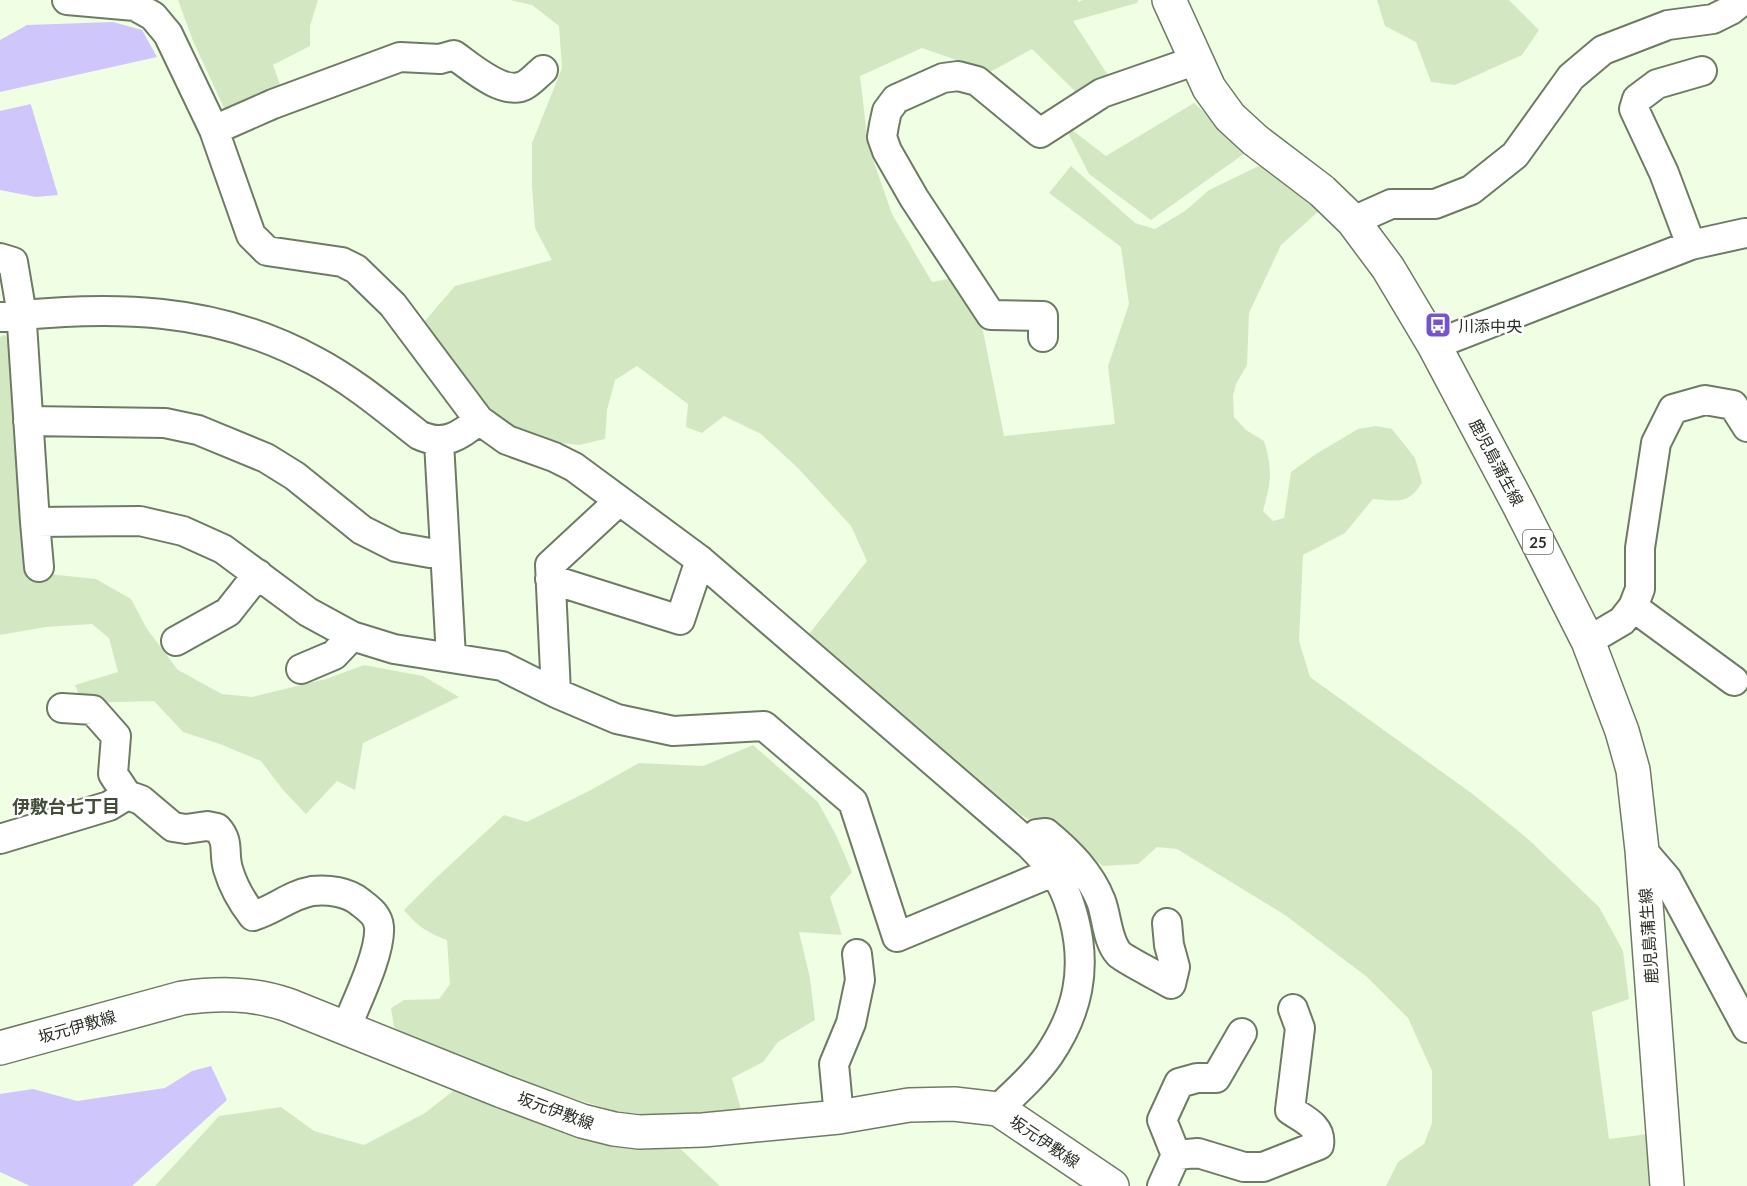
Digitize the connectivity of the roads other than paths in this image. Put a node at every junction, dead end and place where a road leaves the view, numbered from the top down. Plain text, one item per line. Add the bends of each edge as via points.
1 (67, 0) edge
2 (1169, 0) edge
3 (1743, 0) edge
4 (1197, 60) junction
5 (543, 70) dead end
6 (1702, 71) dead end
7 (214, 130) junction
8 (1353, 221) junction
9 (1745, 233) dead end
10 (1691, 245) junction
11 (0, 258) edge
12 (11, 316) edge
13 (1043, 337) dead end
14 (1434, 345) junction
15 (479, 420) junction
16 (28, 422) junction
17 (1747, 427) edge
18 (439, 442) junction
19 (618, 501) junction
20 (35, 522) junction
21 (445, 553) junction
22 (700, 560) junction
23 (39, 567) dead end
24 (258, 574) junction
25 (550, 579) junction
26 (1633, 607) junction
27 (352, 636) junction
28 (177, 641) dead end
29 (1588, 641) junction
30 (451, 657) junction
31 (301, 669) dead end
32 (1734, 681) dead end
33 (556, 693) junction
34 (62, 708) dead end
35 (127, 795) junction
36 (0, 839) edge
37 (1029, 844) junction
38 (1642, 850) junction
39 (1053, 872) junction
40 (1167, 923) dead end
41 (857, 954) dead end
42 (1293, 1009) dead end
43 (346, 1028) junction
44 (1747, 1028) edge
45 (1242, 1034) dead end
46 (0, 1048) edge
47 (998, 1109) junction
48 (838, 1117) junction
49 (1176, 1155) junction
50 (1112, 1186) edge
51 (1162, 1186) edge
52 (1667, 1186) edge

1 - 7 street via 135,6 153,16 168,34
2 - 4 main road, 鹿児島蒲生線 / 25
3 - 8 street via 1713,19 1668,25 1603,50 1571,77 1515,155 1471,190 1435,204 1391,204
4 - 8 main road, 鹿児島蒲生線 / 25 via 1209,88 1230,117
4 - 13 street via 1102,93 1040,133 977,81 958,76 943,78 896,99 887,111 882,137 887,151 991,315 1043,316
5 - 7 street via 525,85 507,87 454,55 440,59 400,57
6 - 10 street via 1657,84 1636,99 1634,109
7 - 15 street via 251,235 259,245 267,251 342,262 356,269 393,305
8 - 14 main road, 鹿児島蒲生線 / 25 via 1388,268
9 - 10 street
10 - 14 street
11 - 12 street via 13,262
12 - 16 street
12 - 18 street via 154,312 236,327 315,361 419,435
14 - 29 main road, 鹿児島蒲生線 / 25
15 - 18 street
15 - 19 street via 507,440 574,466
16 - 20 street
16 - 21 street via 165,423 198,430 266,458 362,530 396,547
17 - 26 street via 1733,405 1705,400 1673,410 1656,443 1640,548 1640,589
18 - 21 street
19 - 22 street
19 - 25 street via 550,565
20 - 23 street
20 - 24 street via 141,521 172,528 223,549
21 - 30 street
22 - 25 street via 680,620
22 - 37 street
24 - 27 street via 308,612
24 - 28 street via 228,612
25 - 33 street
26 - 29 street via 1622,621
26 - 32 street
27 - 30 street via 394,649
27 - 31 street via 334,655
29 - 38 main road, 鹿児島蒲生線 / 25 via 1633,770
30 - 33 street via 502,666
33 - 39 street via 617,719 673,731 764,726 853,802 897,937
34 - 35 street via 93,710 116,736 113,774
35 - 36 street via 109,806
35 - 43 street via 141,800 173,827 218,828 225,836 228,868 242,903 253,916 312,891 332,891 356,898 375,915 379,927 373,957
37 - 39 street
37 - 40 street via 1037,834 1046,833 1066,850 1089,878 1119,953 1171,984 1175,967
38 - 44 street via 1667,879
38 - 52 main road, 鹿児島蒲生線 / 25
39 - 47 street via 1067,897 1077,933 1081,965 1078,990 1068,1020 1049,1054
41 - 48 street via 860,980 851,1023 834,1064
42 - 49 street via 1300,1028 1290,1110 1316,1128 1318,1145 1263,1167 1244,1167 1198,1154
43 - 46 main road, 坂元伊敷線 via 268,998 208,994 150,1005
43 - 48 main road, 坂元伊敷線 via 572,1117 614,1129 694,1130
45 - 49 street via 1216,1078 1179,1083 1162,1120
47 - 48 main road, 坂元伊敷線 via 954,1104 909,1105
47 - 50 main road, 坂元伊敷線
49 - 51 street

